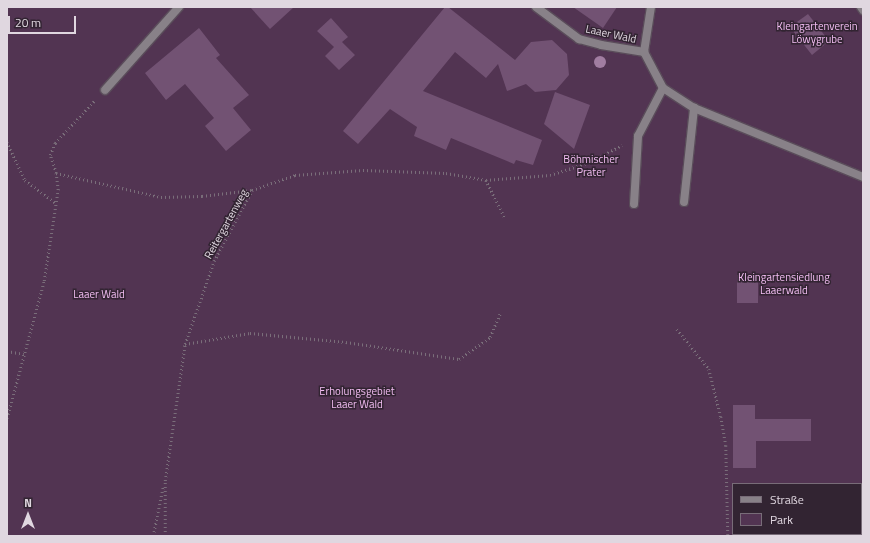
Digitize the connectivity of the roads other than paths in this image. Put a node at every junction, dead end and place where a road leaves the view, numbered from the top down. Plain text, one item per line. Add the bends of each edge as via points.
1 (179, 7) edge
2 (536, 7) edge
3 (651, 7) edge
4 (861, 7) edge
5 (863, 10) edge
6 (644, 52) junction
7 (663, 88) junction
8 (105, 90) road end
9 (694, 108) junction
10 (863, 177) edge
11 (684, 202) dead end
12 (634, 204) dead end

1 - 8 street
2 - 6 street, Laaer Wald via 579,39
3 - 6 street
4 - 5 street
6 - 7 street
7 - 9 street
7 - 12 street via 638,136
9 - 10 street
9 - 11 street

